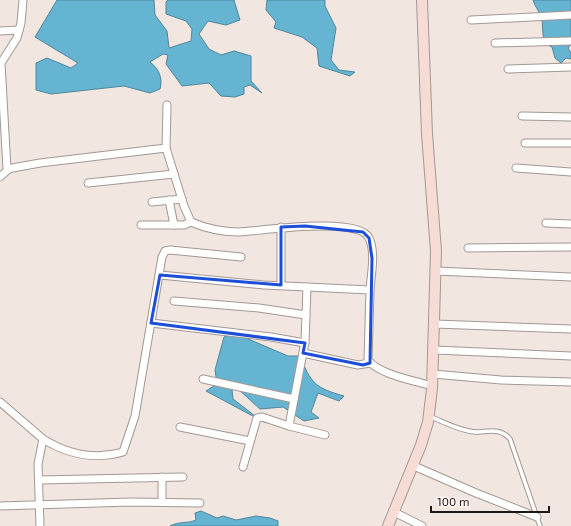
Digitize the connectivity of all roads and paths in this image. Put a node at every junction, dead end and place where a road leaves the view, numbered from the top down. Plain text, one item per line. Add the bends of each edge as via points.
1 (23, 0) edge
2 (422, 0) edge
3 (571, 14) edge
4 (471, 20) dead end
5 (19, 30) junction
6 (0, 32) edge
7 (571, 41) edge
8 (495, 43) dead end
9 (571, 67) edge
10 (508, 69) dead end
11 (167, 105) dead end
12 (522, 116) dead end
13 (571, 117) edge
14 (525, 143) dead end
15 (571, 143) edge
16 (166, 148) junction
17 (516, 168) dead end
18 (9, 169) junction
19 (571, 172) edge
20 (174, 174) junction
21 (0, 177) edge
22 (88, 183) dead end
23 (182, 199) junction
24 (170, 200) junction
25 (152, 202) dead end
26 (191, 222) junction
27 (546, 223) dead end
28 (571, 224) edge
29 (141, 225) dead end
30 (174, 225) junction
31 (281, 227) junction
32 (571, 247) edge
33 (468, 248) dead end
34 (241, 257) dead end
35 (436, 271) junction
36 (160, 275) junction
37 (571, 277) edge
38 (281, 285) junction
39 (307, 287) junction
40 (370, 290) junction
41 (174, 301) dead end
42 (306, 315) junction
43 (151, 323) junction
44 (435, 324) junction
45 (571, 329) edge
46 (305, 343) junction
47 (434, 350) junction
48 (303, 353) junction
49 (571, 356) edge
50 (370, 363) junction
51 (433, 374) junction
52 (203, 379) dead end
53 (571, 382) edge
54 (432, 386) junction
55 (294, 399) junction
56 (0, 402) edge
57 (429, 416) junction
58 (290, 426) junction
59 (180, 427) dead end
60 (325, 435) dead end
61 (43, 439) junction
62 (250, 441) junction
63 (414, 466) junction
64 (243, 467) dead end
65 (184, 476) dead end
66 (162, 477) junction
67 (38, 480) junction
68 (162, 502) junction
69 (200, 503) dead end
70 (0, 506) edge
71 (39, 506) junction
72 (394, 512) junction
73 (537, 517) junction
74 (40, 526) edge
75 (388, 526) edge
76 (422, 526) edge
77 (540, 526) edge

1 - 5 street
2 - 35 street
3 - 4 street
5 - 6 street
5 - 18 street via 17,38 1,62
7 - 8 street
9 - 10 street
11 - 16 street
12 - 13 street
14 - 15 street
16 - 18 street
16 - 20 street
17 - 19 street
18 - 21 street
20 - 22 street
20 - 23 street
23 - 24 street
23 - 26 street
24 - 25 street
24 - 30 street
26 - 30 street
26 - 31 street via 204,227 238,232
27 - 28 street
29 - 30 street
31 - 38 street
31 - 40 street via 312,226 363,232 369,238 372,258
32 - 33 street
34 - 36 street via 165,251
35 - 37 street
35 - 44 street
36 - 38 street
36 - 43 street
38 - 39 street
39 - 40 street
39 - 42 street
40 - 50 street
41 - 42 street via 259,308
42 - 46 street
43 - 46 street
43 - 61 street via 135,416 123,452 100,456 75,454 59,449
44 - 45 street
44 - 47 street
46 - 48 street
47 - 49 street
47 - 51 street
48 - 50 street via 358,365
48 - 55 street
50 - 54 street via 398,376
51 - 53 street via 501,380
51 - 54 street
52 - 55 street
54 - 57 street
55 - 58 street
56 - 61 street
57 - 63 street
57 - 73 lane via 474,432 500,431 506,434
58 - 60 street
58 - 62 street via 262,417 257,418
59 - 62 street
61 - 67 street
62 - 64 street
63 - 72 street
63 - 73 street
65 - 66 street
66 - 67 street
66 - 68 street
67 - 71 street
68 - 69 street
68 - 71 street
70 - 71 street
71 - 74 street
72 - 75 street
72 - 76 street
73 - 77 lane

